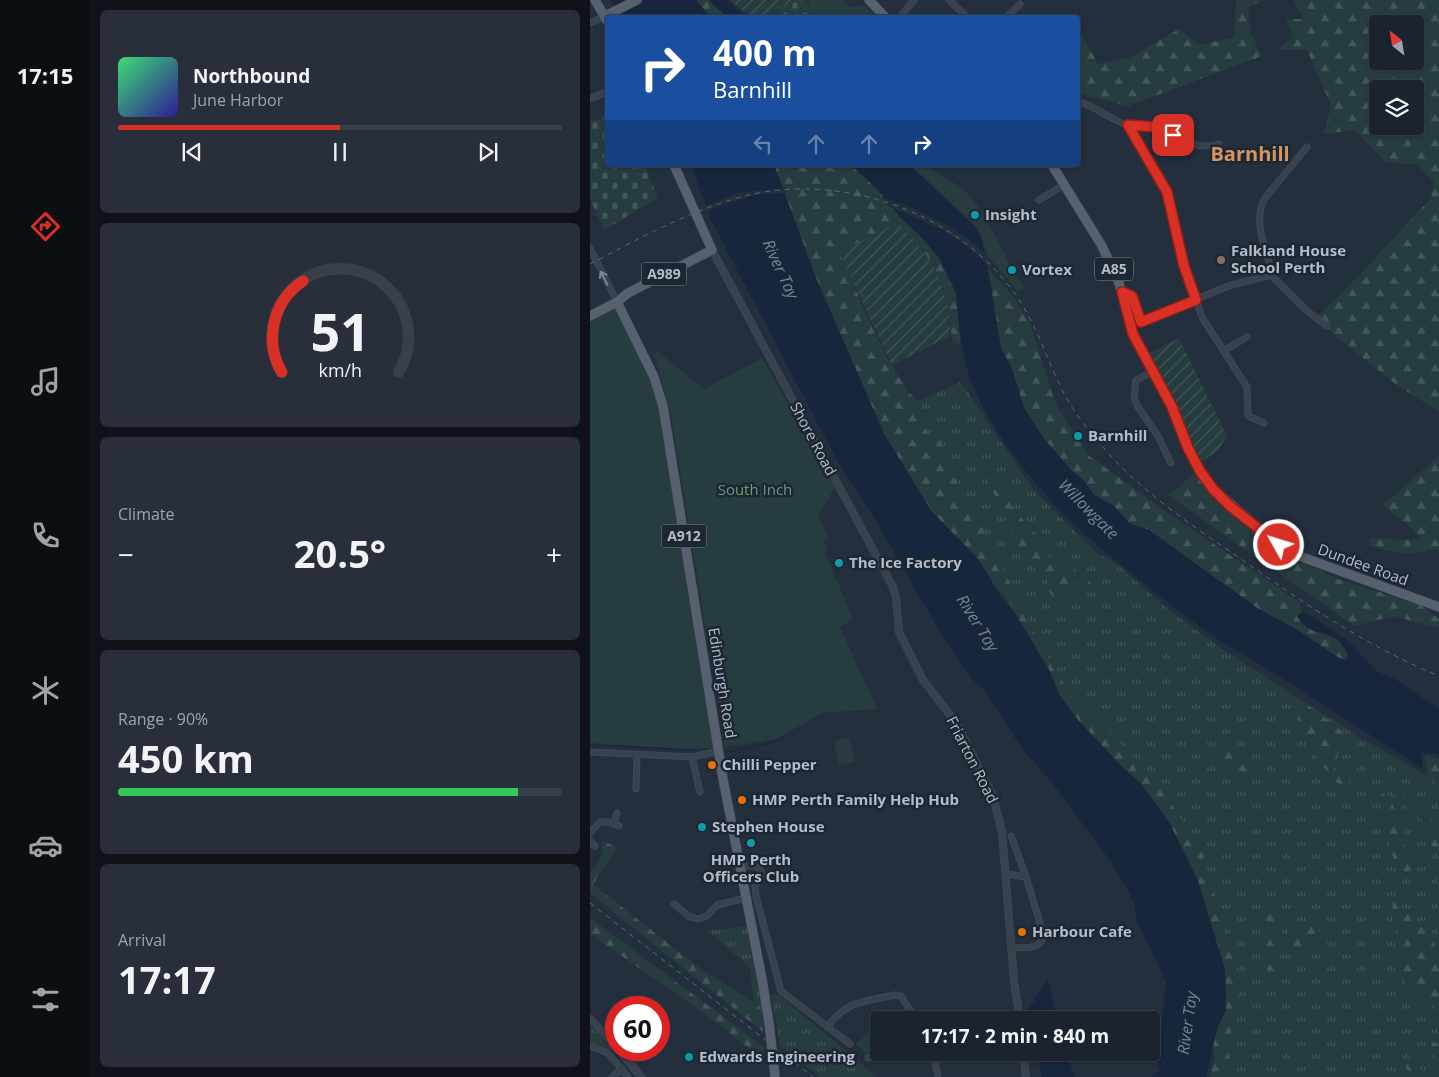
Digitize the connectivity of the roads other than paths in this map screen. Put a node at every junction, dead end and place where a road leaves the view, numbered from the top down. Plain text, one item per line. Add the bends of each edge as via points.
1 (595, 0) edge
2 (637, 0) edge
3 (869, 0) edge
4 (914, 0) edge
5 (949, 0) edge
6 (1020, 4) dead end
7 (607, 15) edge
8 (612, 15) edge
9 (883, 15) edge
10 (902, 15) edge
11 (965, 15) edge
12 (1008, 15) edge
13 (605, 18) edge
14 (590, 23) edge
15 (605, 92) edge
16 (590, 99) edge
17 (1080, 102) edge
18 (1128, 125) junction
19 (1219, 144) dead end
20 (1306, 148) dead end
21 (675, 167) edge
22 (1053, 167) edge
23 (1064, 185) junction
24 (1039, 200) dead end
25 (590, 248) edge
26 (712, 250) junction
27 (1272, 275) junction
28 (1122, 292) junction
29 (1196, 300) junction
30 (617, 302) junction
31 (590, 316) edge
32 (1327, 326) dead end
33 (1247, 337) dead end
34 (1225, 350) junction
35 (1153, 371) junction
36 (1264, 423) dead end
37 (1171, 464) dead end
38 (1439, 607) edge
39 (899, 632) joint
40 (719, 751) junction
41 (590, 752) edge
42 (637, 754) junction
43 (692, 757) junction
44 (636, 788) dead end
45 (700, 792) dead end
46 (617, 813) dead end
47 (590, 833) edge
48 (1011, 836) dead end
49 (590, 840) edge
50 (595, 846) dead end
51 (741, 866) junction
52 (1007, 874) junction
53 (1026, 877) junction
54 (746, 898) junction
55 (674, 904) dead end
56 (1011, 948) junction
57 (910, 1011) edge
58 (1019, 1011) edge
59 (590, 1019) edge
60 (827, 1027) junction
61 (605, 1035) edge
62 (850, 1044) dead end
63 (590, 1046) edge
64 (628, 1061) edge
65 (935, 1061) edge
66 (1024, 1061) edge
67 (622, 1070) junction
68 (612, 1077) edge
69 (628, 1077) edge
70 (641, 1077) edge
71 (775, 1077) edge
72 (938, 1077) edge
73 (1026, 1077) edge

1 - 7 main road
2 - 8 main road
3 - 9 main road
4 - 10 street
5 - 11 street
6 - 12 street
13 - 14 street
15 - 16 street
17 - 18 street
18 - 19 street via 1156,127 1194,146
18 - 29 street via 1167,192 1184,266
20 - 27 street via 1261,207 1259,219
21 - 26 main road
22 - 23 main road, Dundee Road / A85
23 - 24 street
23 - 28 main road, Dundee Road / A85 via 1102,246
30 -> 25 street
26 - 30 main road, A989 via 628,293
26 - 39 street, Shore Road via 893,587
27 - 29 street via 1231,285
27 - 32 street
28 - 29 street via 1132,296 1141,322
28 - 35 main road, Dundee Road / A85 via 1133,334
29 - 34 street via 1203,319
30 - 31 main road, A989
30 - 40 main road, Edinburgh Road / A912 via 654,377 663,406
33 - 34 street
34 - 36 street via 1247,387 1248,416
35 - 37 street via 1136,380 1134,398
35 - 38 main road, Dundee Road / A85 via 1196,465 1213,489 1237,511 1279,545 1302,557
39 - 52 street, Friarton Road via 923,680 957,724 993,796
40 - 43 street
40 - 51 main road, Edinburgh Road / A912
41 - 42 street
42 - 43 street
42 - 44 street
43 - 45 street
46 - 47 street via 616,824 600,822
48 - 53 street
49 - 50 street
51 - 54 main road, Edinburgh Road / A912
51 - 60 street via 754,866 762,873 755,886 756,896 781,991
52 - 53 street
52 - 56 street, Friarton Road
53 - 56 street via 1044,936 1037,947
54 - 55 street via 717,904 707,916 699,919 690,917
54 - 71 main road, Edinburgh Road / A912, bridge via 769,1023
56 - 58 street, Friarton Road
57 - 60 street via 901,996 894,995 847,1006
59 - 61 street
60 - 62 street
63 - 67 street via 608,1053
64 - 70 street
65 - 72 street
66 - 73 street
67 - 68 street
67 - 69 street

